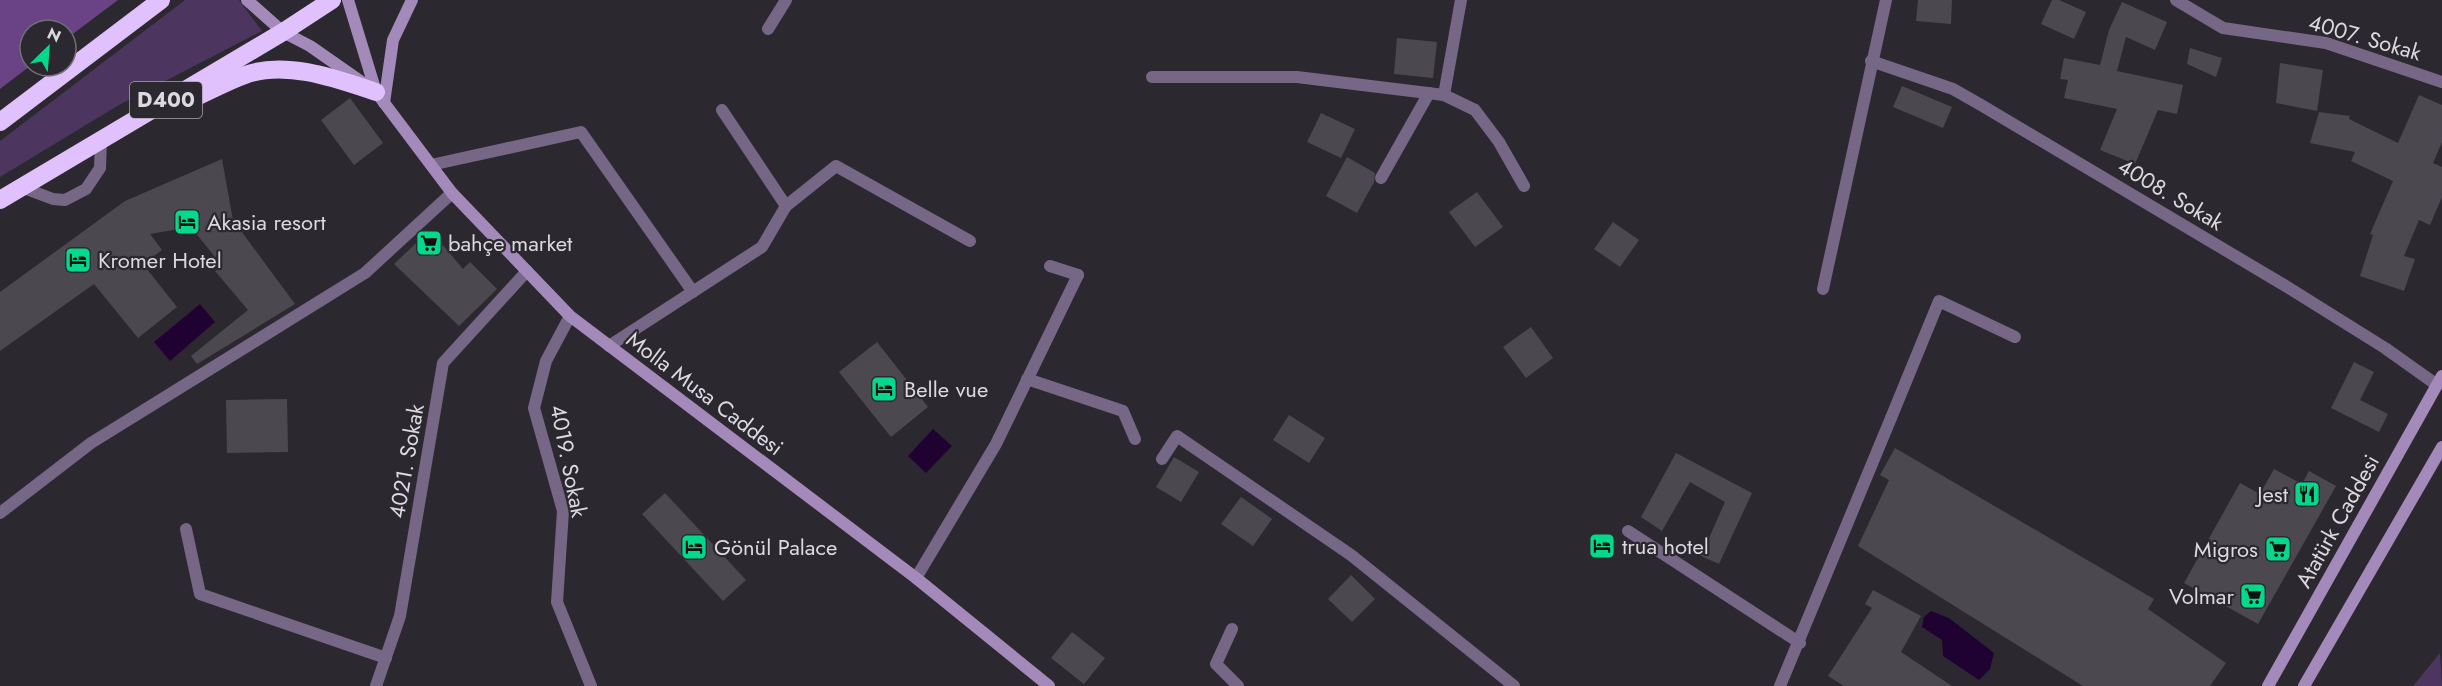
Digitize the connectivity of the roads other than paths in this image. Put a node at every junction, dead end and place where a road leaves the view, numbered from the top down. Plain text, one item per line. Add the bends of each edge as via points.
1 (161, 0) edge
2 (247, 0) edge
3 (332, 0) edge
4 (348, 0) edge
5 (412, 0) edge
6 (786, 0) edge
7 (1461, 0) edge
8 (1886, 0) edge
9 (2176, 0) edge
10 (768, 29) dead end
11 (283, 32) junction
12 (1871, 61) junction
13 (1152, 77) dead end
14 (2442, 82) edge
15 (1429, 93) junction
16 (1444, 95) junction
17 (380, 98) junction
18 (722, 110) dead end
19 (0, 122) edge
20 (129, 122) junction
21 (101, 139) junction
22 (431, 165) junction
23 (1381, 178) dead end
24 (1524, 186) dead end
25 (21, 187) junction
26 (452, 193) junction
27 (0, 200) edge
28 (786, 206) junction
29 (970, 241) dead end
30 (1050, 266) dead end
31 (527, 271) junction
32 (1823, 289) dead end
33 (693, 292) junction
34 (570, 316) junction
35 (2015, 337) dead end
36 (609, 346) junction
37 (1028, 379) junction
38 (2440, 381) edge
39 (1135, 439) dead end
40 (2442, 447) edge
41 (1162, 459) dead end
42 (0, 513) edge
43 (186, 529) dead end
44 (1628, 531) dead end
45 (916, 578) junction
46 (1232, 628) dead end
47 (1800, 643) junction
48 (386, 658) junction
49 (376, 686) edge
50 (591, 686) edge
51 (1049, 686) edge
52 (1238, 686) edge
53 (1514, 686) edge
54 (1780, 686) edge
55 (2268, 686) edge
56 (2304, 686) edge

1 - 19 highway
2 - 11 street
3 - 11 highway, D400
4 - 17 street
5 - 17 street via 393,40
6 - 10 street
7 - 16 street
8 - 12 street
9 - 14 street, 4007. Sokak via 2223,28 2326,43
11 - 17 street via 310,46
11 - 20 highway, D400
12 - 32 street
12 - 38 street, 4008. Sokak via 1962,95
13 - 15 street via 1297,77
15 - 16 street
15 - 23 street
16 - 24 street via 1475,110
17 - 20 highway, D400 via 297,69 247,74
17 - 22 street, Molla Musa Caddesi
18 - 28 street
20 - 21 highway, D400
21 - 25 highway, D400
21 - 25 street via 100,168 86,189 65,200
22 - 26 street, Molla Musa Caddesi
22 - 33 street via 581,132
25 - 27 highway, D400
26 - 31 street, Molla Musa Caddesi
26 - 42 street via 365,273 91,443
28 - 29 street via 836,166
28 - 33 street via 762,247
30 - 37 street via 1078,274
31 - 34 street, Molla Musa Caddesi
31 - 48 street, 4021. Sokak via 443,363 400,616
33 - 36 street
34 - 36 street, Molla Musa Caddesi
34 - 50 street, 4019. Sokak via 546,361 534,408 563,511 557,602
35 - 47 street via 1939,301
36 - 45 street, Molla Musa Caddesi
37 - 39 street via 1123,411
37 - 45 street via 996,444
38 - 55 street, Atatürk Caddesi
40 - 56 street
41 - 53 street via 1177,436 1351,555
43 - 48 street via 200,594
44 - 47 street
45 - 51 street, Molla Musa Caddesi
46 - 52 street via 1216,664
47 - 54 street
48 - 49 street, 4021. Sokak

